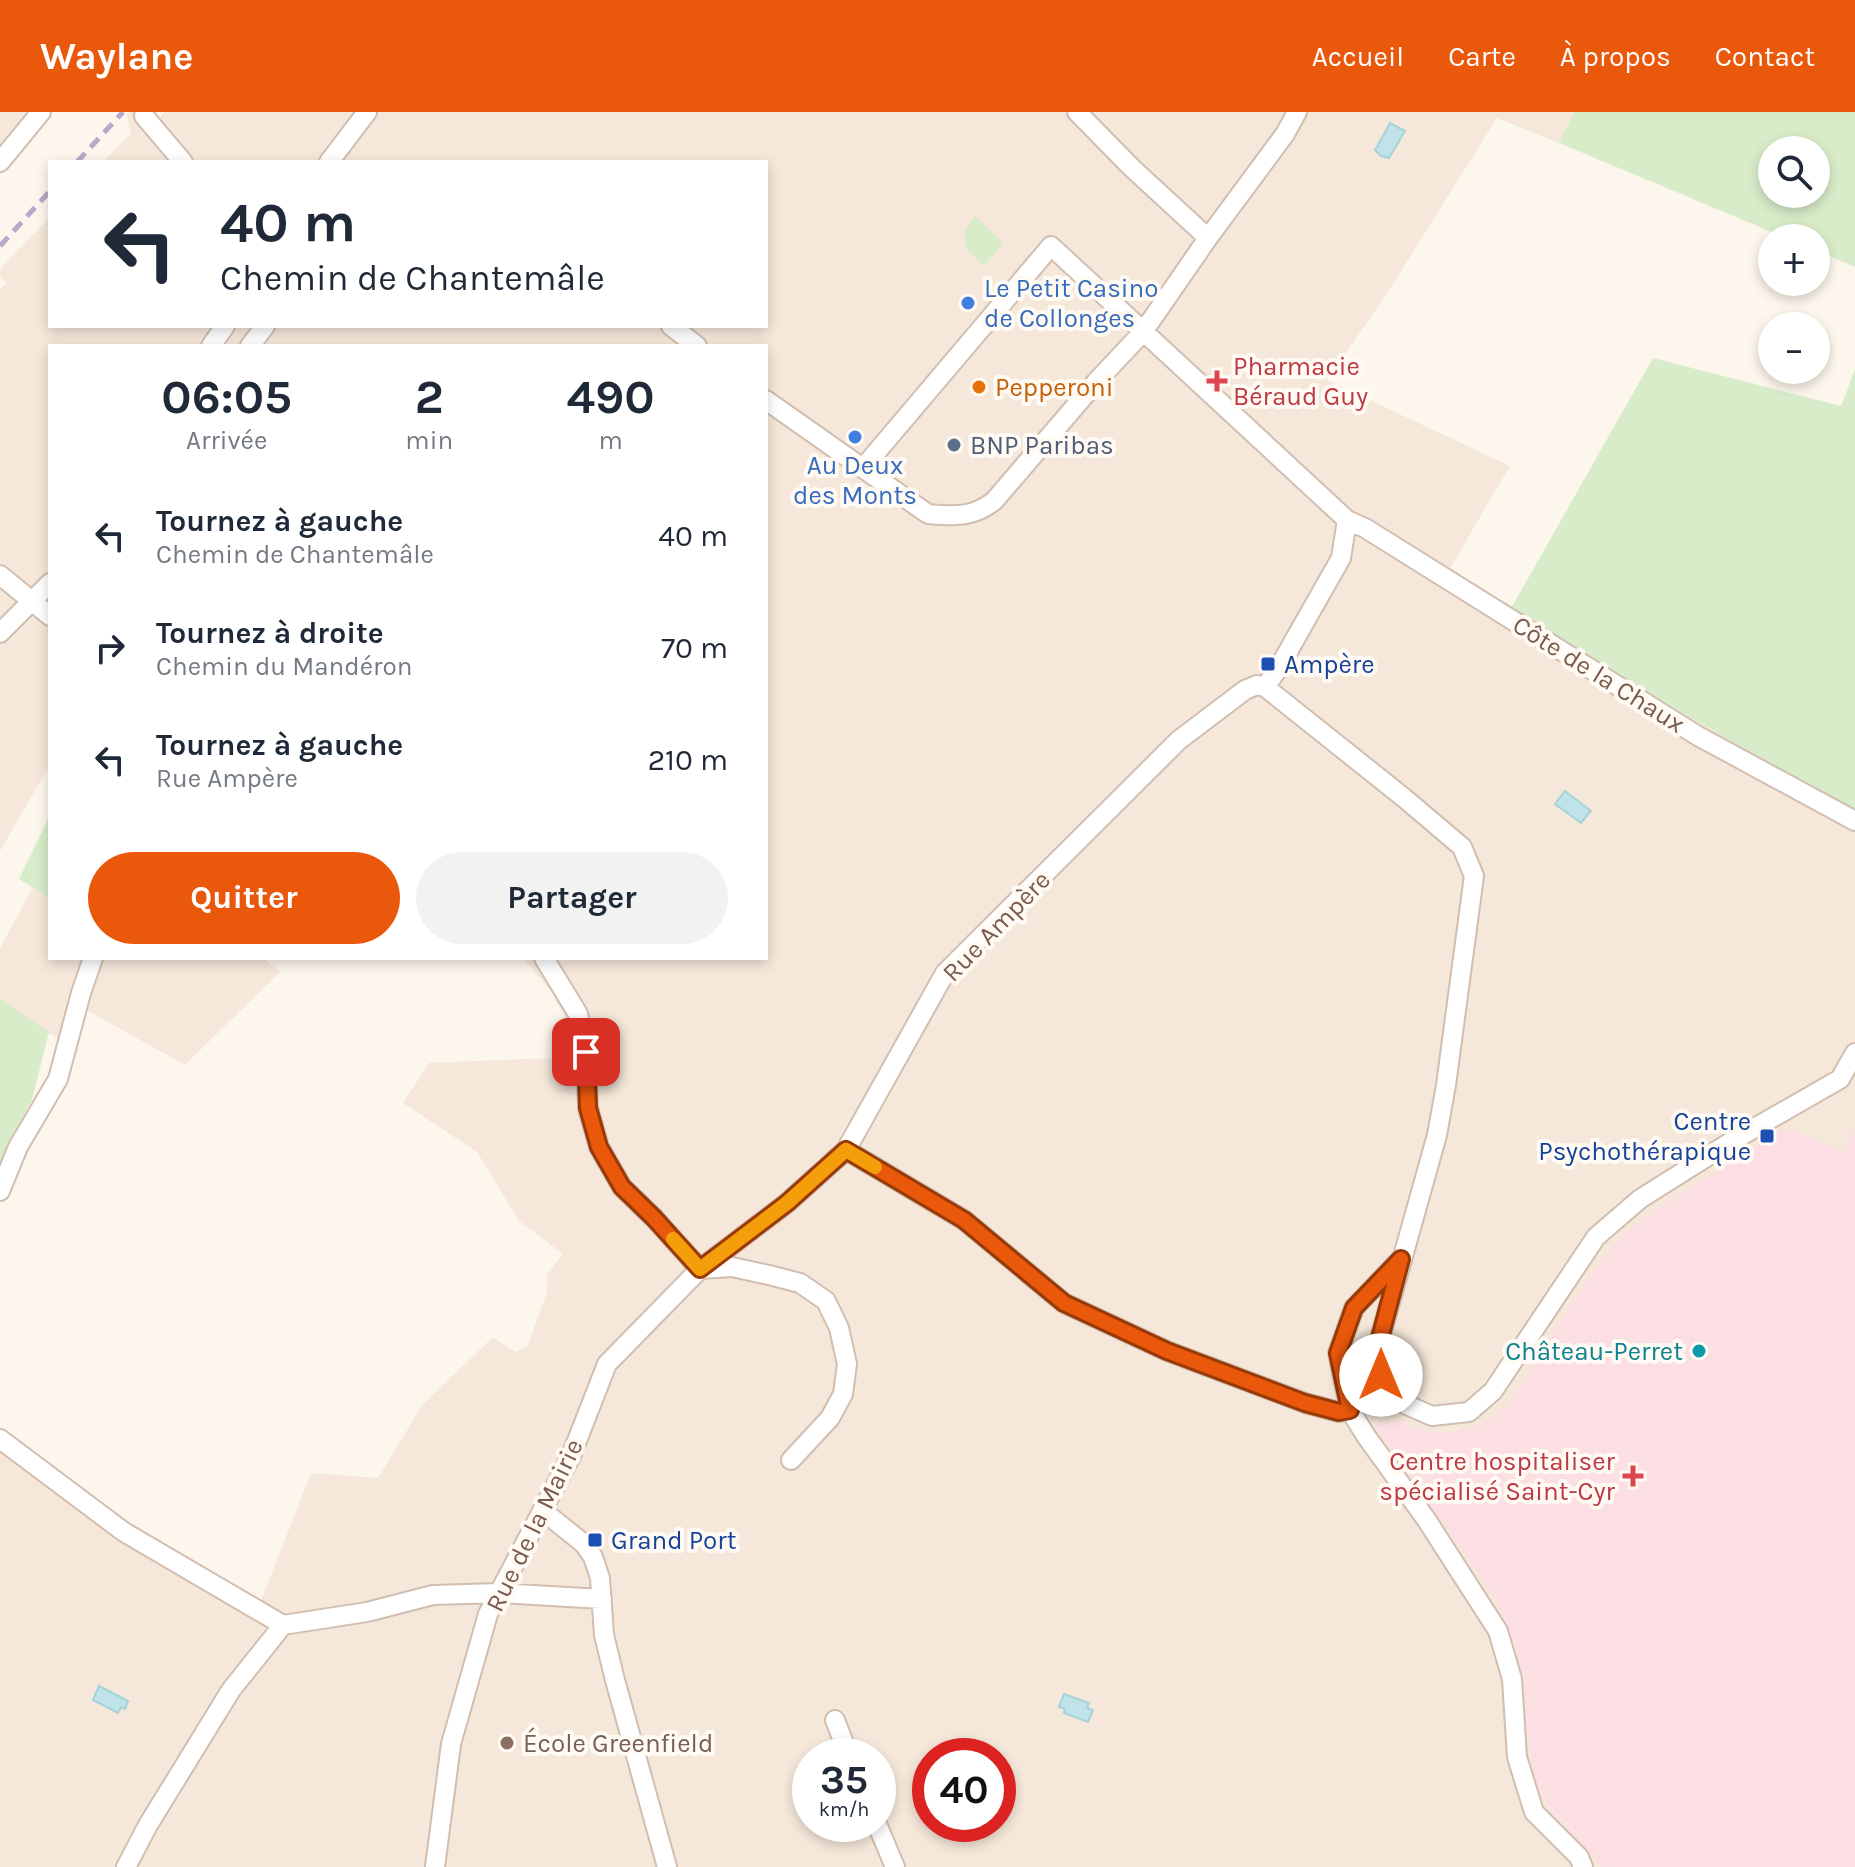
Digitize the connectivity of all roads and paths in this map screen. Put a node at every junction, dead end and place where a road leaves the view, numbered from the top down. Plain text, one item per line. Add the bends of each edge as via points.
1 (41, 112) edge
2 (367, 112) edge
3 (1077, 112) edge
4 (1297, 112) edge
5 (144, 116) dead end
6 (181, 160) edge
7 (331, 160) edge
8 (0, 162) edge
9 (1208, 238) junction
10 (674, 328) edge
11 (1143, 332) junction
12 (694, 344) edge
13 (768, 401) edge
14 (863, 468) junction
15 (1347, 520) junction
16 (0, 575) edge
17 (48, 585) edge
18 (34, 601) junction
19 (48, 614) edge
20 (0, 633) edge
21 (1265, 687) junction
22 (1855, 821) edge
23 (92, 960) edge
24 (545, 960) edge
25 (1855, 1053) edge
26 (846, 1150) junction
27 (0, 1191) edge
28 (1401, 1259) junction
29 (700, 1269) junction
30 (1350, 1410) junction
31 (0, 1439) edge
32 (791, 1460) dead end
33 (543, 1511) junction
34 (498, 1593) junction
35 (602, 1599) junction
36 (283, 1625) junction
37 (835, 1720) dead end
38 (842, 1738) edge
39 (885, 1842) edge
40 (126, 1867) edge
41 (435, 1867) edge
42 (667, 1867) edge
43 (895, 1867) edge
44 (1583, 1867) edge

1 - 8 street
2 - 7 street
3 - 9 street
4 - 9 street
5 - 6 street
9 - 11 street
10 - 12 street
11 - 14 street via 979,512 928,514
11 - 14 street, Côte de la Chaux via 1051,246
11 - 15 street, Côte de la Chaux
13 - 14 street
15 - 21 street via 1341,558
15 - 22 street, Côte de la Chaux via 1698,736
16 - 18 street
17 - 18 street
18 - 19 street
18 - 20 street
21 - 26 street, Rue Ampère via 1245,690 1179,740 945,973
21 - 28 street via 1462,847 1474,876 1437,1135
23 - 27 street via 58,1079 18,1147
24 - 29 street via 578,1014 588,1108 599,1147 622,1187
25 - 28 street via 1840,1079 1640,1199 1596,1237 1493,1391 1469,1412 1432,1416 1398,1401 1381,1375 1379,1342
26 - 29 street, Rue Ampère
26 - 30 street via 964,1220 1064,1303 1167,1351 1305,1403
28 - 30 street via 1354,1308 1338,1353
29 - 32 street via 732,1267 800,1283 826,1301 839,1328 847,1364 843,1394 830,1418
29 - 33 street, Rue de la Mairie via 607,1364
30 - 44 street via 1498,1631 1512,1679 1517,1757 1534,1812
31 - 36 street via 124,1532
33 - 34 street, Rue de la Mairie
33 - 35 street via 593,1557
34 - 35 street
34 - 36 street via 433,1595
34 - 41 street, Rue de la Mairie via 451,1744
35 - 42 street via 604,1635
36 - 40 street via 231,1690
37 - 38 street
39 - 43 street

